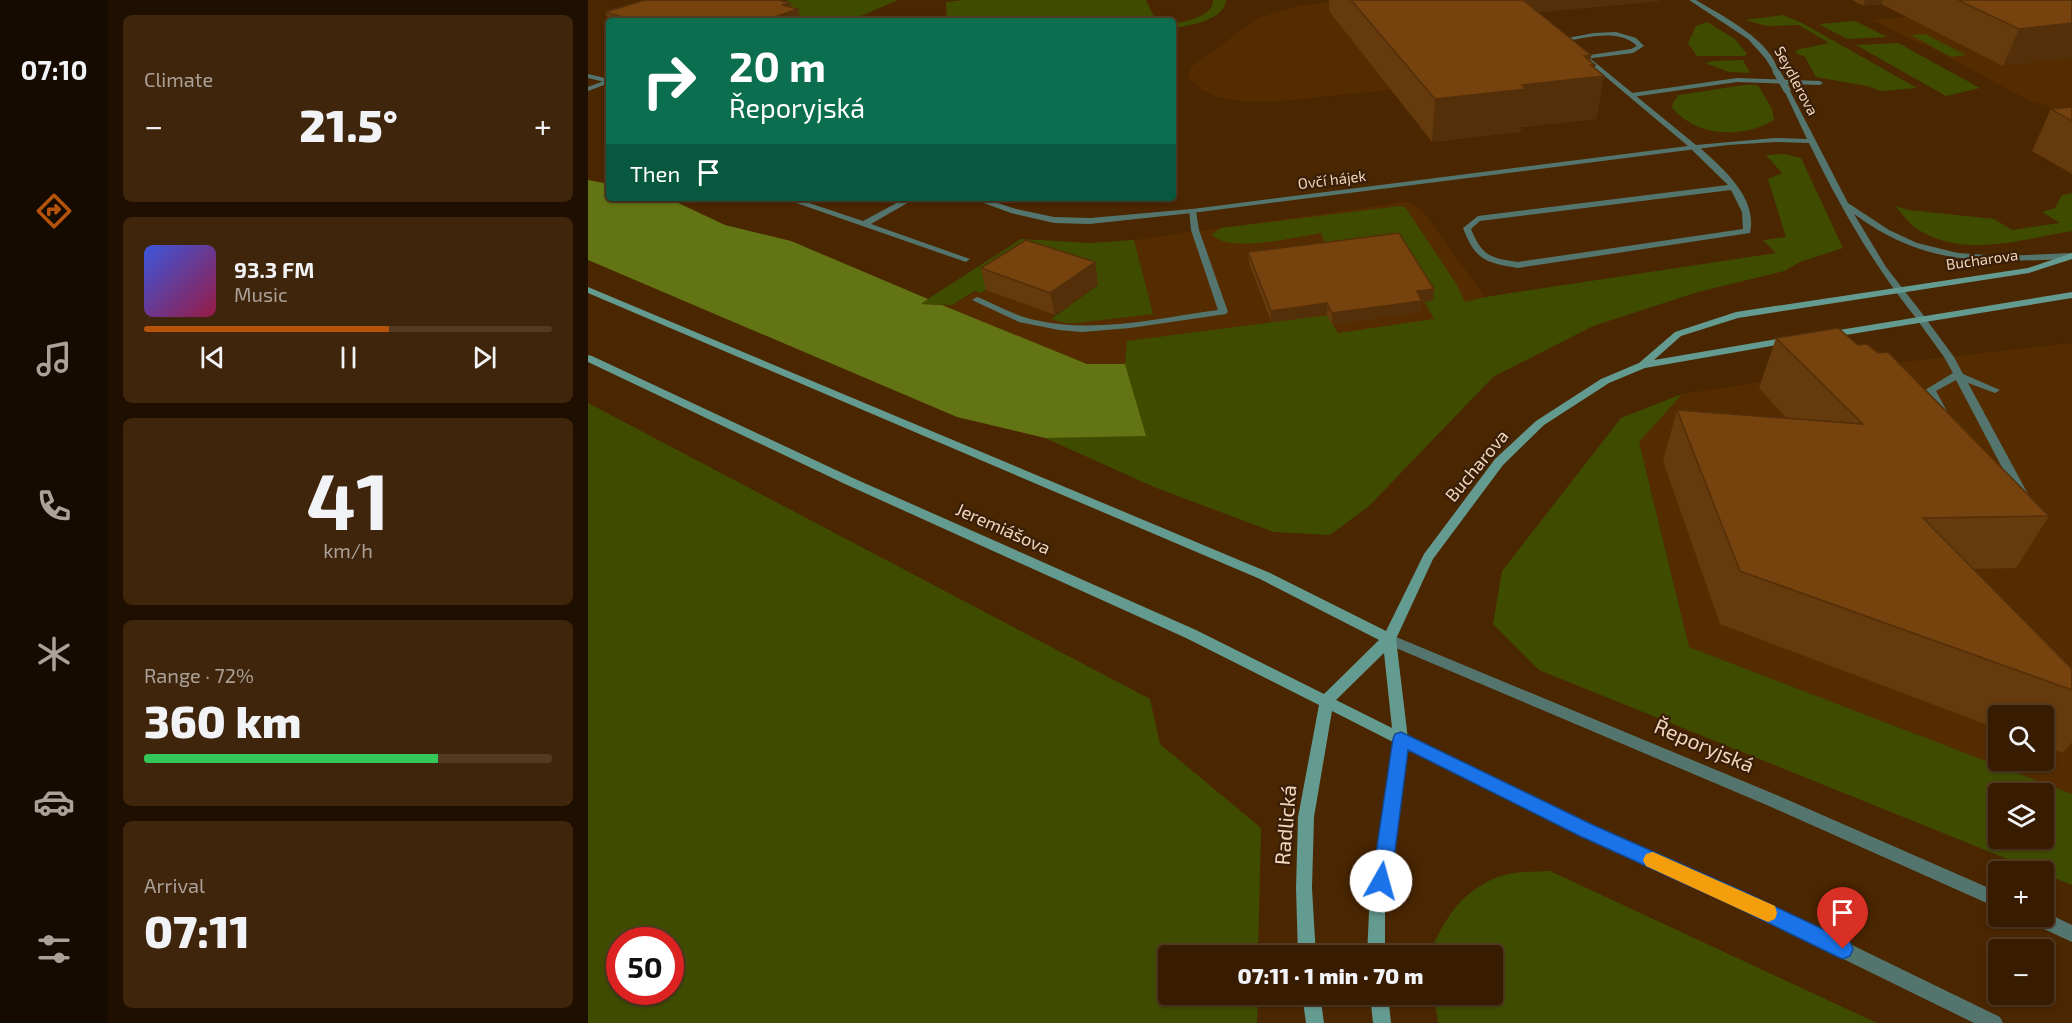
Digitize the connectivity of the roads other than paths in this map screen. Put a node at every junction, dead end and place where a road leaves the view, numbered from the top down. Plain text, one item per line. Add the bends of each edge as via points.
1 (1693, 1) edge
2 (1572, 45) edge
3 (1578, 51) edge
4 (1585, 57) junction
5 (588, 76) edge
6 (606, 80) edge
7 (606, 82) edge
8 (1820, 83) dead end
9 (588, 89) edge
10 (1632, 95) junction
11 (1812, 141) junction
12 (1695, 148) junction
13 (1732, 188) junction
14 (795, 201) edge
15 (906, 201) edge
16 (983, 201) edge
17 (1844, 203) junction
18 (1192, 212) junction
19 (864, 224) junction
20 (2072, 256) edge
21 (966, 259) dead end
22 (588, 290) edge
23 (1896, 290) junction
24 (2072, 295) edge
25 (977, 300) dead end
26 (1923, 321) junction
27 (1773, 342) junction
28 (1795, 347) edge
29 (588, 358) edge
30 (1642, 365) junction
31 (1957, 375) junction
32 (1995, 390) dead end
33 (1952, 429) edge
34 (2025, 500) edge
35 (1389, 639) junction
36 (1327, 700) junction
37 (1401, 739) junction
38 (1988, 896) edge
39 (2054, 925) edge
40 (2072, 934) edge
41 (1307, 945) edge
42 (1376, 945) edge
43 (1313, 1005) edge
44 (1380, 1005) edge
45 (1315, 1023) edge
46 (1382, 1023) edge
47 (1994, 1023) edge

1 - 11 street, Seydlerova, bridge via 1764,48
2 - 4 street via 1565,39 1615,34 1631,37 1641,46 1633,51
3 - 4 street
4 - 10 street
5 - 6 street
7 - 9 street
8 - 10 street via 1737,80
10 - 12 street
11 - 12 street, Ovčí hájek via 1751,141
11 - 17 street, Seydlerova
12 - 13 street via 1724,173
12 - 18 street, Ovčí hájek
13 - 13 street via 1746,212 1747,231 1518,265 1488,260 1474,247 1467,228 1478,219
14 - 19 street
15 - 19 street
16 - 18 street, Ovčí hájek via 1054,220 1090,221
17 - 20 street, Seydlerova via 1889,234 1940,254 1977,260
17 - 23 street, Seydlerova
18 - 25 street via 1223,312 1064,328 1018,318
19 - 21 street
20 - 23 main road, Bucharova via 2029,270
22 - 35 main road via 1265,576
23 - 26 street
23 - 30 main road, Bucharova via 1736,315 1678,334
24 - 26 main road, Bucharova
26 - 27 main road, Bucharova
26 - 31 street via 1942,345
27 - 28 street
27 - 30 main road, Bucharova
29 - 36 main road, Jeremiášova
30 - 35 main road, Bucharova via 1569,403 1540,423 1499,462 1428,557
31 - 32 street
31 - 33 street via 1925,387
31 - 34 street
35 - 36 main road
35 - 37 main road
35 - 38 street, Řeporyjská
36 - 37 main road, Jeremiášova
36 - 41 main road, Radlická via 1306,817
37 - 42 main road via 1377,912
37 - 47 street via 1586,831 1737,898
39 - 40 street
43 - 45 main road
44 - 46 main road

